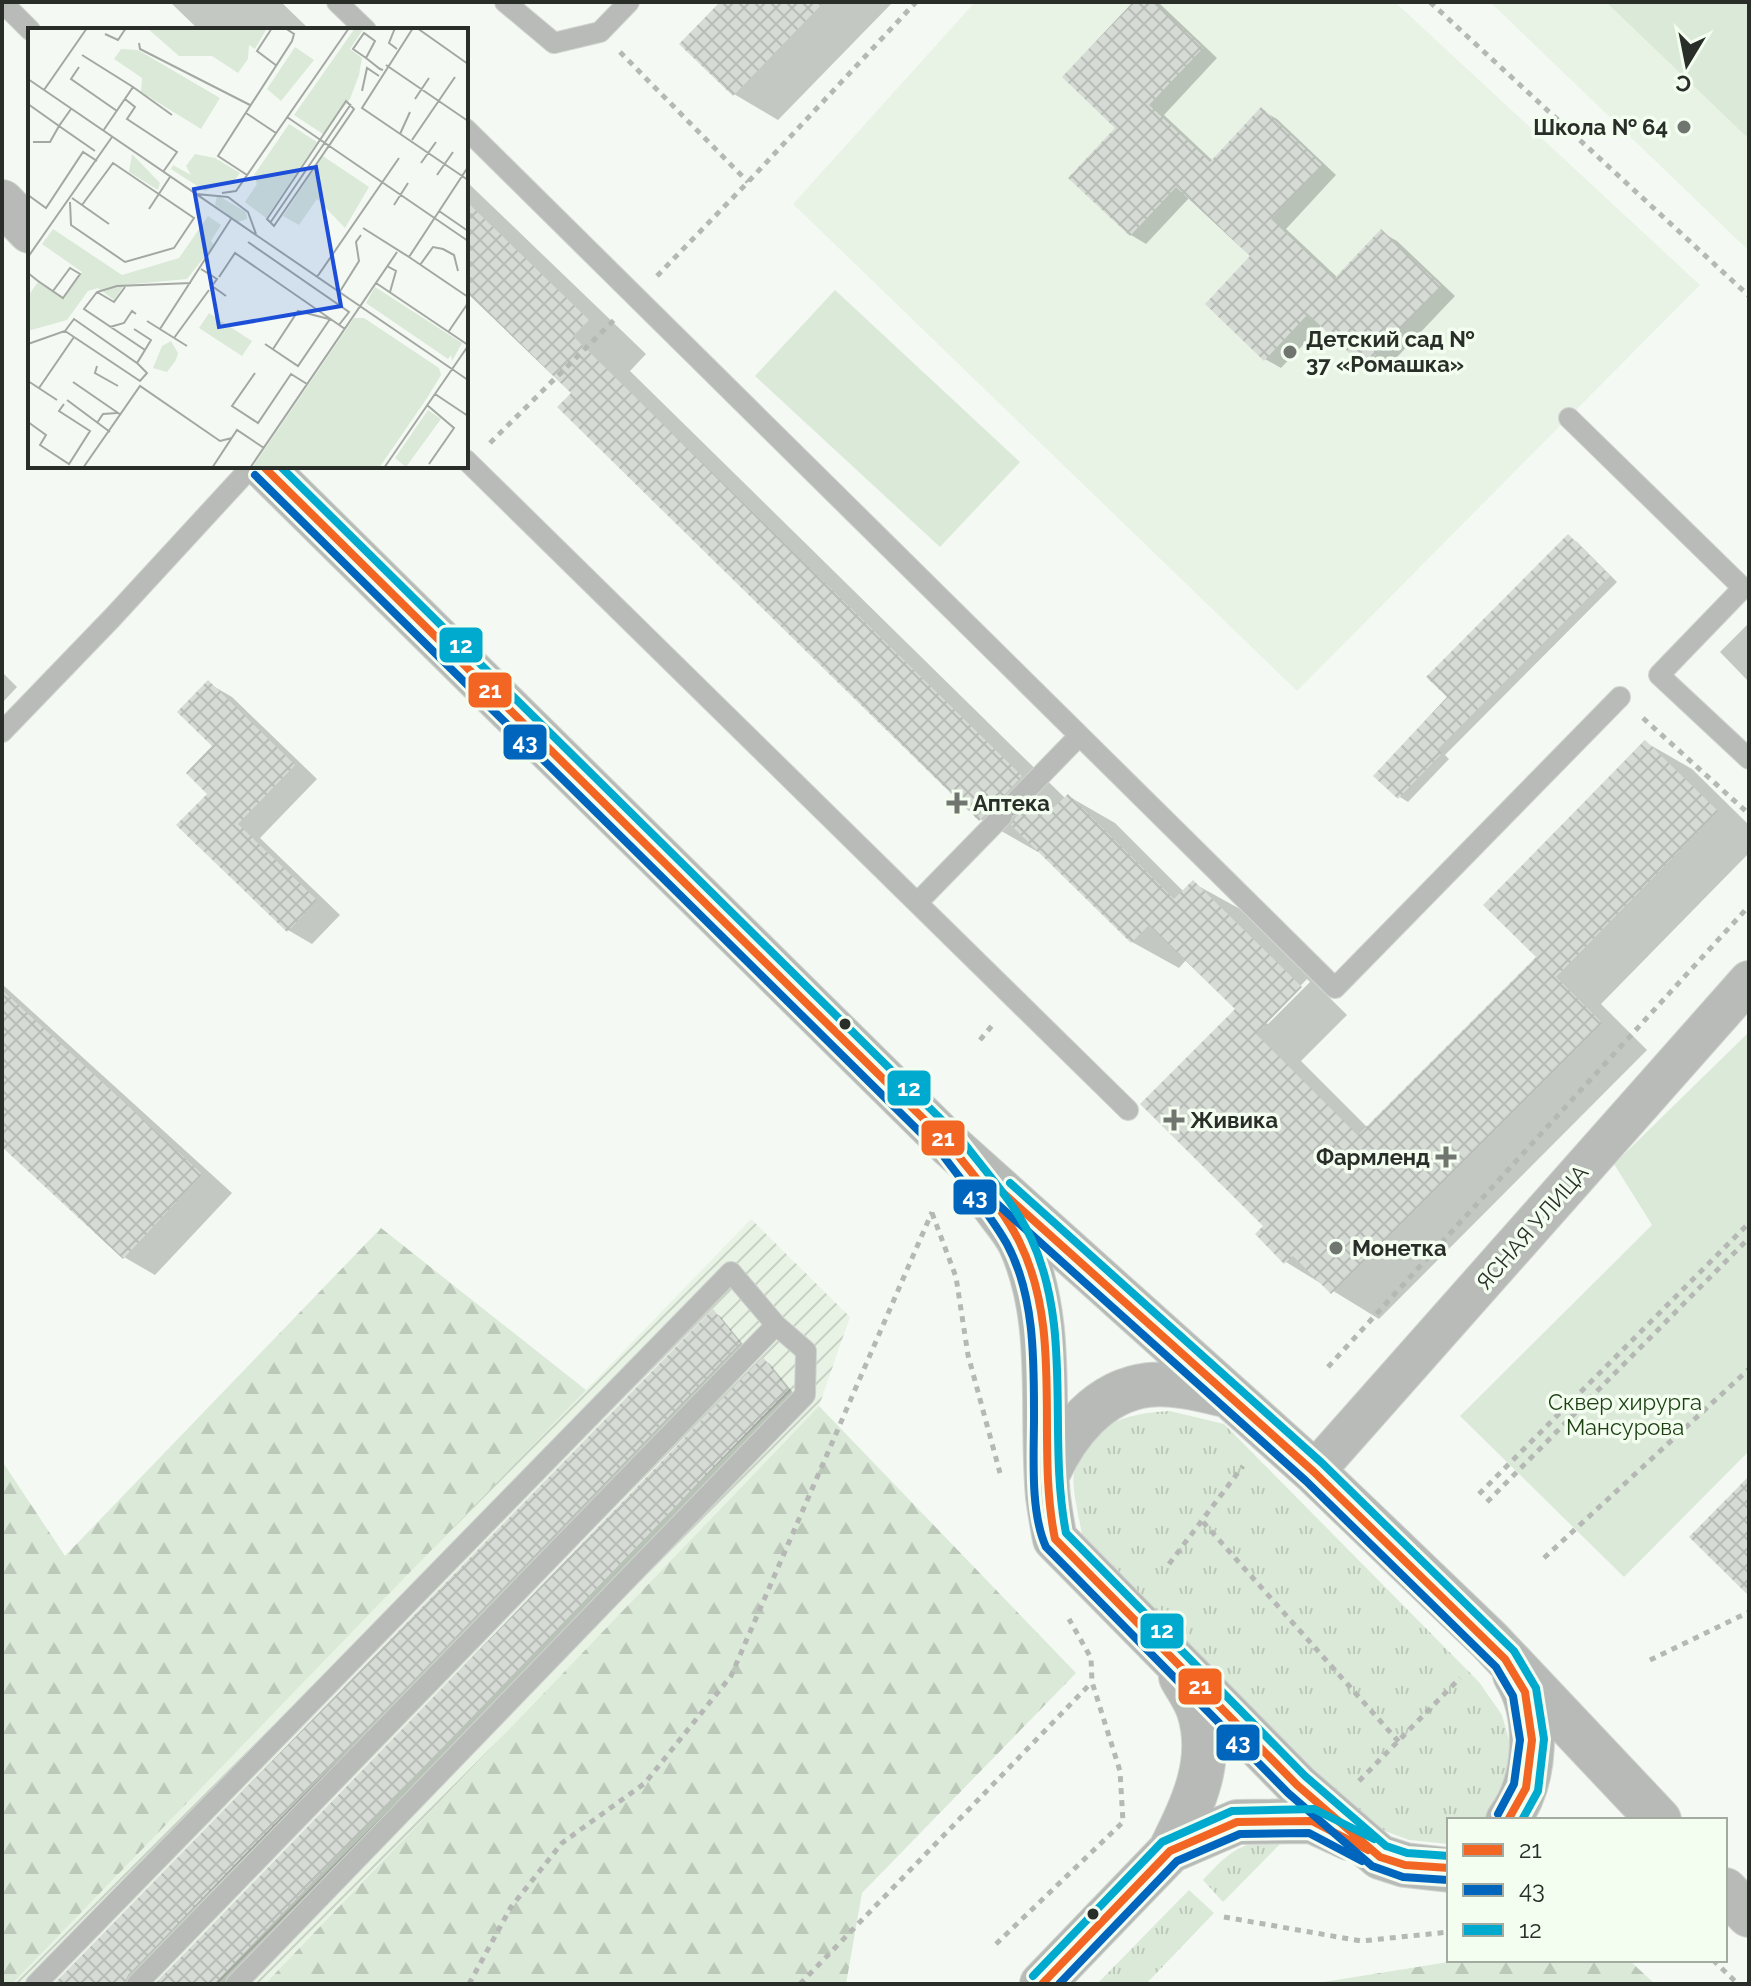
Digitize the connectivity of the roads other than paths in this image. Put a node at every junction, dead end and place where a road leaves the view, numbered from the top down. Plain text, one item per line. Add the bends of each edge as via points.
1 (2, 2) edge
2 (337, 2) edge
3 (505, 2) edge
4 (629, 2) edge
5 (28, 28) edge
6 (364, 28) edge
7 (468, 131) edge
8 (2, 202) edge
9 (28, 229) edge
10 (1569, 418) dead end
11 (468, 462) edge
12 (250, 468) edge
13 (265, 468) edge
14 (1620, 697) road end
15 (2, 732) edge
16 (1079, 736) junction
17 (1749, 759) edge
18 (917, 903) junction
19 (1749, 981) edge
20 (1128, 1110) dead end
21 (951, 1146) junction
22 (776, 1325) junction
23 (1229, 1396) junction
24 (1314, 1472) junction
25 (1048, 1473) junction
26 (1167, 1652) junction
27 (1505, 1659) junction
28 (1509, 1818) edge
29 (1657, 1818) edge
30 (1170, 1851) junction
31 (1380, 1857) junction
32 (1447, 1869) edge
33 (36, 1984) edge
34 (137, 1984) edge
35 (236, 1984) edge
36 (1042, 1984) edge

1 - 5 lane
2 - 6 lane
3 - 4 lane via 554,43 600,32
7 - 16 lane
8 - 9 street
10 - 17 lane via 1743,588 1659,675
11 - 18 lane
12 - 15 lane
13 - 21 street
14 - 16 lane via 1335,988
16 - 18 lane
18 - 20 lane
19 - 24 street, ЯСНАЯ УЛИЦА
21 - 23 street
21 - 25 street via 1018,1240 1031,1271 1044,1359
22 - 33 lane via 731,1272
22 - 34 lane
22 - 35 lane via 806,1351 805,1395
23 - 24 street
23 - 25 street via 1147,1385 1108,1398 1062,1442
24 - 27 street
25 - 26 street via 1055,1539
26 - 30 street via 1199,1710 1205,1742 1203,1775
26 - 31 street via 1297,1785
27 - 28 street via 1525,1692 1532,1740 1526,1788
27 - 29 street
30 - 31 street via 1237,1822 1312,1821
30 - 36 street
31 - 32 street

